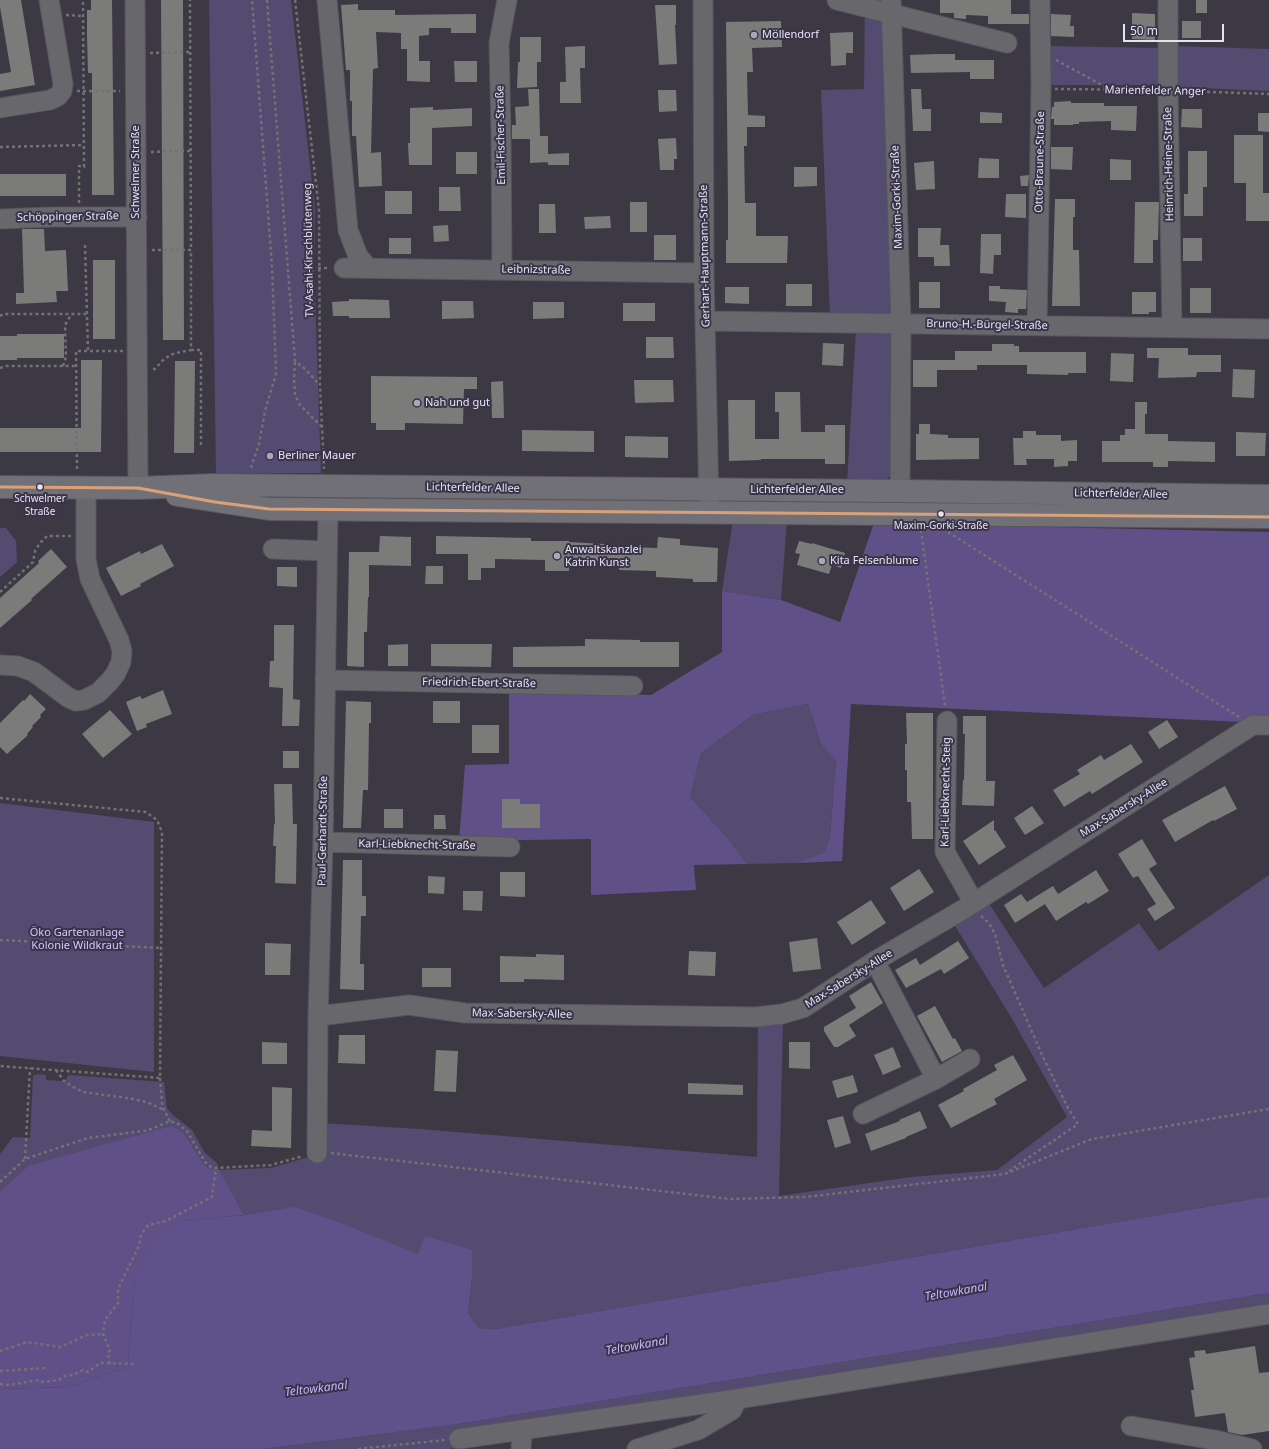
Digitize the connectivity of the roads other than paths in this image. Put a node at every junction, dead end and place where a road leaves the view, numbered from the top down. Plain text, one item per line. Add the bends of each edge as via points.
1 (49, 0) edge
2 (135, 0) edge
3 (327, 0) edge
4 (507, 0) edge
5 (703, 0) edge
6 (837, 0) edge
7 (1040, 0) edge
8 (1168, 0) edge
9 (891, 7) edge
10 (1007, 43) dead end
11 (0, 108) edge
12 (136, 217) junction
13 (0, 219) edge
14 (344, 268) dead end
15 (368, 268) junction
16 (502, 270) junction
17 (704, 272) junction
18 (706, 321) junction
19 (901, 324) junction
20 (1037, 325) junction
21 (1172, 328) junction
22 (1269, 329) edge
23 (81, 478) junction
24 (324, 478) junction
25 (0, 487) edge
26 (138, 488) junction
27 (708, 490) junction
28 (900, 491) junction
29 (214, 493) junction
30 (1269, 496) edge
31 (328, 510) junction
32 (709, 512) junction
33 (1269, 517) edge
34 (273, 548) dead end
35 (327, 551) junction
36 (0, 665) edge
37 (325, 680) junction
38 (633, 686) dead end
39 (947, 721) road end
40 (1261, 725) edge
41 (323, 842) junction
42 (510, 847) dead end
43 (969, 906) junction
44 (875, 961) junction
45 (318, 1016) junction
46 (970, 1060) dead end
47 (936, 1079) junction
48 (863, 1114) dead end
49 (317, 1153) road end
50 (1269, 1314) edge
51 (737, 1398) junction
52 (1131, 1426) dead end
53 (521, 1440) edge
54 (473, 1442) edge
55 (656, 1446) edge
56 (637, 1449) edge
57 (1252, 1449) edge

1 - 11 street via 62,91 50,100
2 - 12 street, Schwelmer Straße
3 - 15 street via 348,230 358,256
4 - 16 street, Emil-Fischer-Straße via 499,43
5 - 17 street, Gerhart-Hauptmann-Straße
6 - 9 street
7 - 20 street, Otto-Braune-Straße
8 - 21 street, Heinrich-Heine-Straße
9 - 10 street
9 - 19 street, Maxim-Gorki-Straße
12 - 13 street, Schöppinger Straße
12 - 26 street, Schwelmer Straße
14 - 15 street, Leibnizstraße
15 - 16 street, Leibnizstraße
16 - 17 street, Leibnizstraße
17 - 18 street, Gerhart-Hauptmann-Straße
18 - 19 street, Bruno-H.-Bürgel-Straße
18 - 27 street, Gerhart-Hauptmann-Straße
19 - 20 street, Bruno-H.-Bürgel-Straße
19 - 28 street, Maxim-Gorki-Straße
20 - 21 street, Bruno-H.-Bürgel-Straße
21 - 22 street, Bruno-H.-Bürgel-Straße
23 - 25 main road
23 - 26 main road
23 - 36 street via 86,559 90,579 119,640 121,662 116,673 98,693 76,701 34,672 18,666
24 - 27 main road, Lichterfelder Allee
24 - 29 main road, Lichterfelder Allee
24 - 31 main road
26 - 29 main road
27 - 28 main road, Lichterfelder Allee
27 - 32 street, Gerhart-Hauptmann-Straße
28 - 30 main road, Lichterfelder Allee
29 - 31 main road, Lichterfelder Allee via 269,509
31 - 32 main road, Lichterfelder Allee
31 - 35 street, Paul-Gerhardt-Straße
32 - 33 main road, Lichterfelder Allee
34 - 35 street
35 - 37 street, Paul-Gerhardt-Straße
37 - 38 street, Friedrich-Ebert-Straße
37 - 41 street, Paul-Gerhardt-Straße
39 - 43 street, Karl-Liebknecht-Steig via 945,852
40 - 43 street, Max-Sabersky-Allee
41 - 42 street, Karl-Liebknecht-Straße
41 - 45 street, Paul-Gerhardt-Straße
43 - 44 street, Max-Sabersky-Allee
44 - 45 street, Max-Sabersky-Allee via 803,1008 757,1017 465,1013 409,1005
44 - 47 street
45 - 49 street, Paul-Gerhardt-Straße
46 - 47 street
47 - 48 street
50 - 51 street
51 - 53 street
51 - 55 street via 732,1410 698,1430
52 - 57 street
53 - 54 street
55 - 56 street

